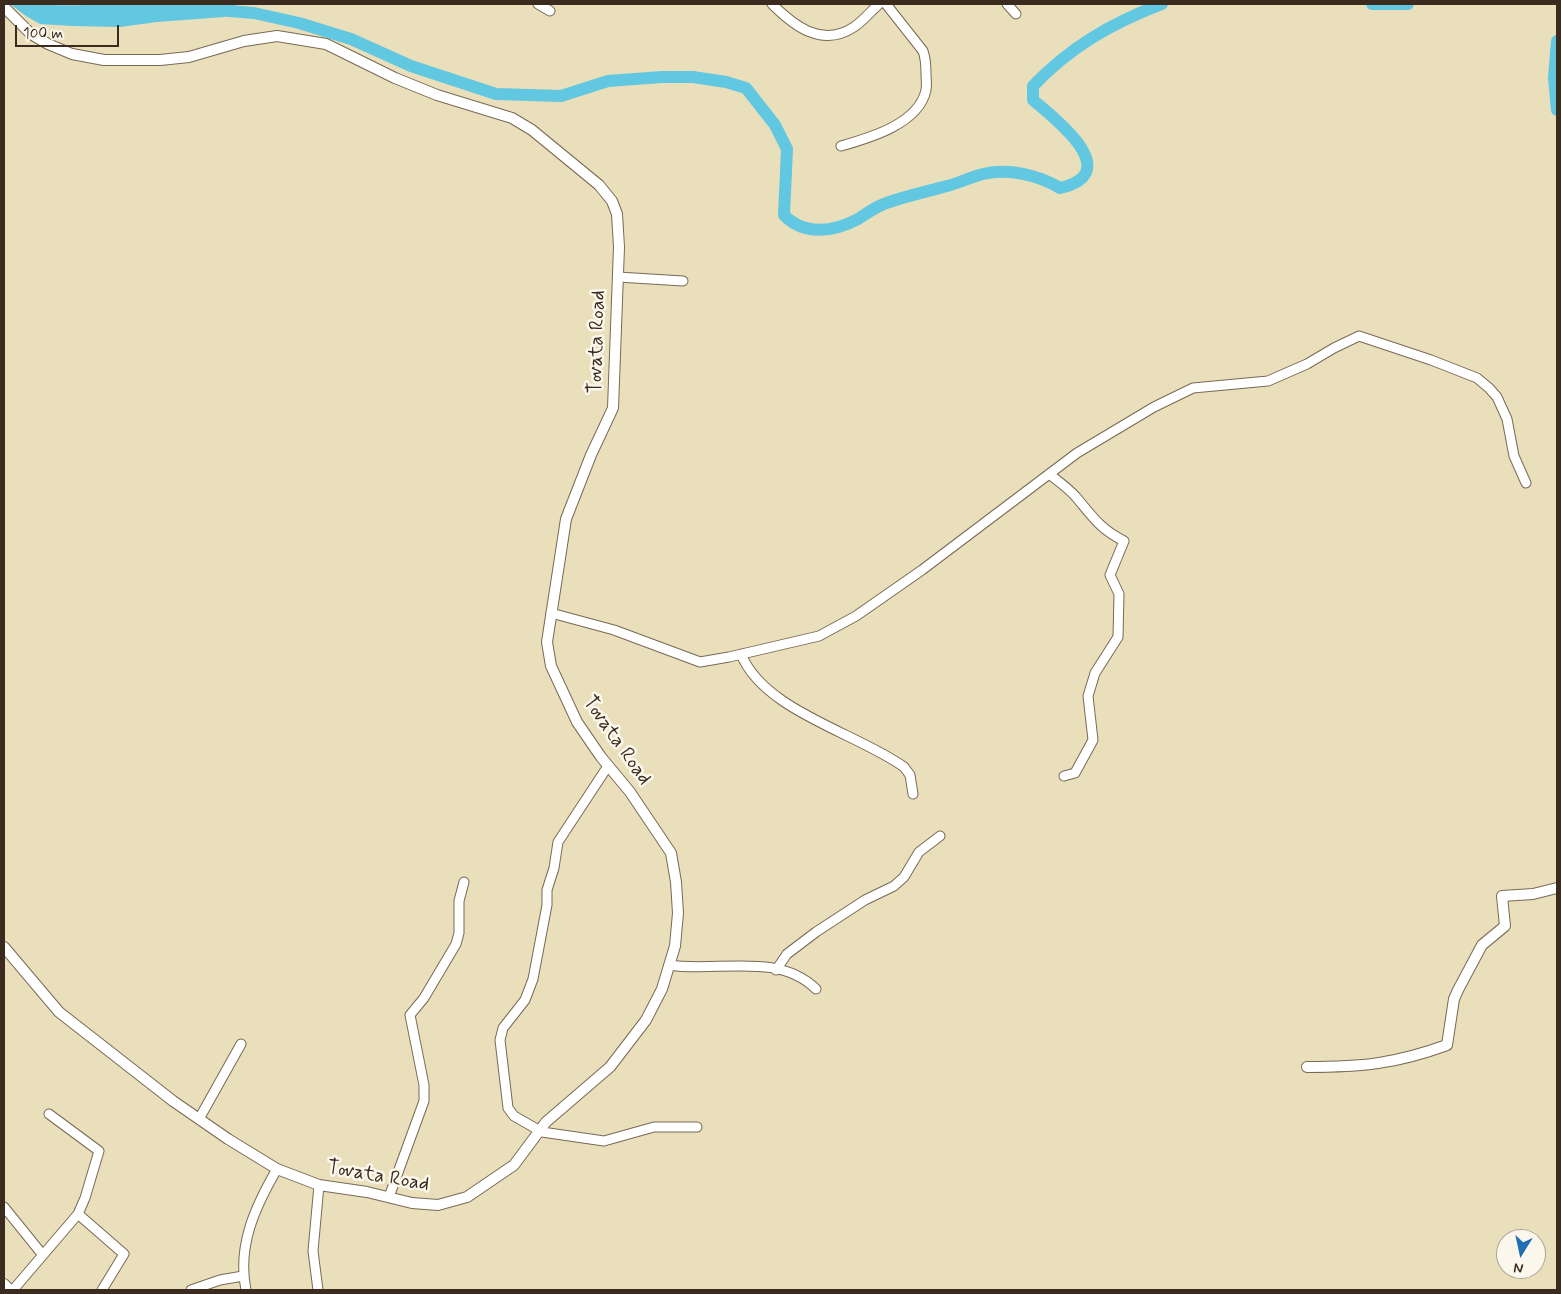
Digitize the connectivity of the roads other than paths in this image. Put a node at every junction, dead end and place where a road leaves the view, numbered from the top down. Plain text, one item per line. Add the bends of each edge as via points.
1 (538, 4) edge
2 (772, 4) edge
3 (879, 4) edge
4 (886, 4) edge
5 (1007, 4) edge
6 (4, 7) edge
7 (550, 11) dead end
8 (1016, 14) dead end
9 (841, 146) dead end
10 (618, 277) junction
11 (683, 281) dead end
12 (1049, 474) junction
13 (1526, 483) dead end
14 (551, 613) junction
15 (741, 654) junction
16 (608, 766) junction
17 (1064, 776) dead end
18 (913, 794) dead end
19 (940, 836) dead end
20 (464, 882) dead end
21 (1557, 888) edge
22 (4, 947) edge
23 (669, 965) junction
24 (776, 970) junction
25 (816, 989) dead end
26 (241, 1044) dead end
27 (1307, 1067) dead end
28 (49, 1114) dead end
29 (199, 1119) junction
30 (697, 1127) dead end
31 (540, 1130) junction
32 (277, 1169) junction
33 (319, 1185) junction
34 (389, 1197) junction
35 (4, 1207) edge
36 (78, 1214) junction
37 (42, 1254) junction
38 (243, 1276) junction
39 (4, 1284) edge
40 (10, 1290) edge
41 (14, 1290) edge
42 (102, 1290) edge
43 (191, 1290) edge
44 (246, 1290) edge
45 (318, 1290) edge

1 - 7 street
2 - 3 street via 797,27 822,35 846,32
4 - 9 street via 923,51 926,91 906,120
5 - 8 street
6 - 10 street, Tovata Road via 32,34 48,44 72,54 104,60 160,60 189,56 277,36 310,40 326,44 437,95 512,118 532,130 599,185 612,201 617,214
10 - 11 street
10 - 14 street, Tovata Road via 613,408 566,520
12 - 13 street via 1076,453 1193,388 1268,381 1359,336 1477,378 1489,388 1497,397 1506,419 1514,456
12 - 15 street via 965,540 856,616 819,636
12 - 17 street via 1075,496 1090,516 1110,534 1124,541 1110,575 1119,594 1118,637 1095,672 1088,696 1093,740 1075,773
14 - 15 street via 614,630 700,662
14 - 16 street, Tovata Road via 547,642 551,666 577,722
15 - 18 street via 751,672 782,701 904,767 910,775
16 - 23 street, Tovata Road via 630,792 671,853 678,913 675,946
16 - 31 street via 558,842 533,980 525,1000 500,1036 508,1108 514,1116
19 - 24 street via 919,852 899,882 816,932 786,954
20 - 34 street via 459,901 456,944 424,998 410,1015 424,1085 424,1101
21 - 27 street via 1502,896 1505,926 1482,945 1458,990 1447,1044 1412,1058 1359,1067
22 - 29 street, Tovata Road via 59,1012
23 - 24 street
23 - 31 street, Tovata Road via 662,989 646,1020 610,1067
24 - 25 street via 796,975
26 - 29 street
28 - 36 street via 99,1151
29 - 32 street, Tovata Road
30 - 31 street via 654,1127 604,1141
31 - 34 street, Tovata Road via 514,1165 467,1197 438,1205
32 - 33 street, Tovata Road
32 - 38 street via 256,1208 247,1234
33 - 34 street, Tovata Road
33 - 45 street via 313,1250
35 - 37 street
36 - 37 street
36 - 42 street via 124,1254
37 - 41 street
38 - 43 street
38 - 44 street
39 - 40 street

